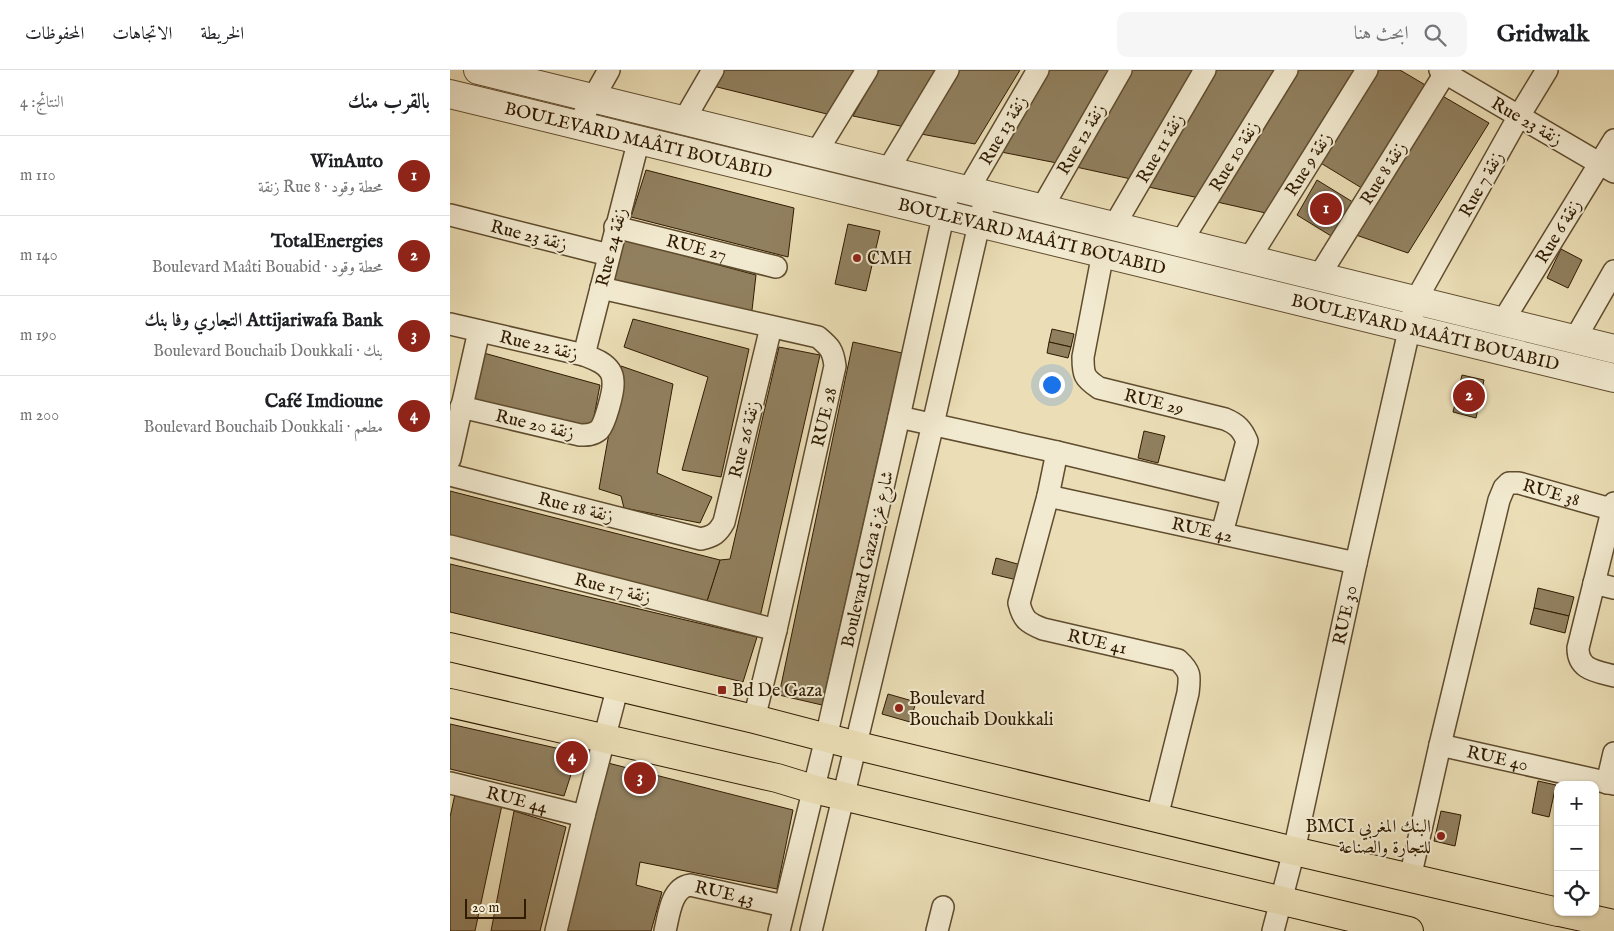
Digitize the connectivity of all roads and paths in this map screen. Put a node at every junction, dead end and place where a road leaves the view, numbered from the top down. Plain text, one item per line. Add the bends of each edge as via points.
1 (478, 70) edge
2 (610, 70) edge
3 (713, 70) edge
4 (867, 70) edge
5 (948, 70) edge
6 (1038, 70) edge
7 (1120, 70) edge
8 (1206, 70) edge
9 (1286, 70) edge
10 (1367, 70) edge
11 (1547, 70) edge
12 (1444, 71) edge
13 (450, 94) edge
14 (593, 98) junction
15 (1519, 116) junction
16 (684, 120) junction
17 (578, 124) junction
18 (639, 139) junction
19 (1614, 140) edge
20 (816, 153) junction
21 (1607, 168) edge
22 (888, 170) junction
23 (968, 190) junction
24 (1042, 208) junction
25 (944, 214) junction
26 (450, 215) edge
27 (980, 223) junction
28 (1114, 226) junction
29 (616, 227) junction
30 (1181, 242) junction
31 (1103, 253) junction
32 (609, 255) junction
33 (1249, 259) junction
34 (776, 267) dead end
35 (1614, 271) edge
36 (1319, 276) junction
37 (601, 288) junction
38 (1416, 300) junction
39 (1503, 321) junction
40 (450, 324) edge
41 (771, 327) junction
42 (1410, 328) junction
43 (479, 332) junction
44 (1575, 339) junction
45 (1614, 348) edge
46 (584, 355) junction
47 (1614, 378) edge
48 (461, 407) junction
49 (900, 417) junction
50 (604, 422) joint
51 (933, 424) junction
52 (1057, 452) junction
53 (450, 460) edge
54 (450, 476) edge
55 (1232, 494) junction
56 (1048, 496) junction
57 (1614, 507) edge
58 (1222, 533) junction
59 (701, 539) joint
60 (450, 546) edge
61 (1356, 563) junction
62 (1604, 586) edge
63 (776, 630) junction
64 (450, 647) edge
65 (1614, 676) edge
66 (618, 686) junction
67 (450, 703) edge
68 (754, 719) junction
69 (826, 738) junction
70 (605, 739) junction
71 (854, 745) junction
72 (1440, 745) junction
73 (1614, 753) edge
74 (450, 783) edge
75 (1610, 784) edge
76 (813, 789) junction
77 (843, 795) junction
78 (584, 816) junction
79 (1157, 817) junction
80 (1294, 851) junction
81 (1410, 878) junction
82 (1282, 901) junction
83 (784, 906) junction
84 (943, 907) dead end
85 (1554, 911) edge
86 (1577, 916) edge
87 (1614, 924) edge
88 (1403, 930) edge
89 (556, 931) edge
90 (665, 931) edge
91 (779, 931) edge
92 (811, 931) edge
93 (937, 931) edge
94 (1273, 931) edge

1 - 14 street, BOULEVARD MAÂTI BOUABID
2 - 14 street
3 - 16 street
4 - 20 street
5 - 22 street
6 - 23 street, Rue 13 زنقة
7 - 24 street, Rue 12 زنقة
8 - 28 street, Rue 11 زنقة
9 - 30 street, Rue 10 زنقة
10 - 33 street, Rue 9 زنقة
11 - 15 street, Rue 7 زنقة
12 - 15 street, Rue 23 زنقة
12 - 36 street, Rue 8 زنقة
13 - 17 street, BOULEVARD MAÂTI BOUABID
14 - 16 street, BOULEVARD MAÂTI BOUABID
14 - 17 street
15 - 21 street, Rue 23 زنقة
15 - 38 street, Rue 7 زنقة
16 - 20 street, BOULEVARD MAÂTI BOUABID
17 - 18 street, BOULEVARD MAÂTI BOUABID
18 - 25 street, BOULEVARD MAÂTI BOUABID
18 - 29 street, Rue 24 زنقة
19 - 21 street, Rue 6 زنقة
20 - 22 street, BOULEVARD MAÂTI BOUABID
21 - 39 street, Rue 6 زنقة
22 - 23 street, BOULEVARD MAÂTI BOUABID
23 - 24 street, BOULEVARD MAÂTI BOUABID
23 - 25 street, Boulevard Gaza شارع غزة
23 - 27 street, Boulevard Gaza شارع غزة
24 - 28 street, BOULEVARD MAÂTI BOUABID
25 - 27 street, BOULEVARD MAÂTI BOUABID
25 - 49 street, Boulevard Gaza شارع غزة
26 - 32 street, Rue 23 زنقة
27 - 31 street, BOULEVARD MAÂTI BOUABID
27 - 51 street, Boulevard Gaza شارع غزة
28 - 30 street, BOULEVARD MAÂTI BOUABID
29 - 32 street, Rue 24 زنقة
29 - 34 street, RUE 27
30 - 33 street, BOULEVARD MAÂTI BOUABID
31 - 42 street, BOULEVARD MAÂTI BOUABID
31 - 55 street, RUE 29 via 1083,356 1087,381 1099,388 1235,423 1247,441
32 - 37 street, Rue 24 زنقة
33 - 36 street, BOULEVARD MAÂTI BOUABID
35 - 44 street
36 - 38 street, BOULEVARD MAÂTI BOUABID
37 - 41 street, RUE 28
37 - 46 street, Rue 24 زنقة
38 - 39 street, BOULEVARD MAÂTI BOUABID
38 - 42 street, RUE 30
39 - 44 street, BOULEVARD MAÂTI BOUABID
40 - 43 street, Rue 22 زنقة
41 - 59 street, Rue 26 زنقة via 724,522 719,532
41 - 63 street, RUE 28 via 818,337 834,353 835,366
42 - 47 street, BOULEVARD MAÂTI BOUABID
42 - 61 street, RUE 30
43 - 46 street, Rue 22 زنقة
43 - 48 street
44 - 45 street, BOULEVARD MAÂTI BOUABID
46 - 50 street, Rue 22 زنقة via 598,360 611,374 613,384
48 - 50 street, Rue 20 زنقة via 580,435 590,435
48 - 53 street
49 - 51 street
49 - 69 street, Boulevard Gaza شارع غزة
51 - 52 street
51 - 71 street, Boulevard Gaza شارع غزة
52 - 55 street
52 - 56 street, RUE 41
54 - 59 street, Rue 18 زنقة
55 - 58 street, RUE 29
56 - 58 street, RUE 42
56 - 79 street, RUE 41 via 1019,604 1024,618 1044,629 1178,660 1187,668 1190,678
57 - 62 street
57 - 72 street, RUE 38 via 1518,483 1510,483 1504,488
58 - 61 street, RUE 42
60 - 63 street, Rue 17 زنقة
61 - 80 street, RUE 30
62 - 65 street via 1578,648 1578,656 1591,670
63 - 68 street, RUE 28
64 - 66 main road
66 - 68 main road
66 - 70 street
67 - 70 main road
68 - 69 main road
69 - 71 main road
69 - 76 street, Boulevard Gaza شارع غزة
70 - 76 main road
70 - 78 street
71 - 77 street, Boulevard Gaza شارع غزة
71 - 79 main road
72 - 75 street, RUE 40
72 - 81 street
73 - 75 street
74 - 78 street, RUE 44
76 - 77 main road
76 - 83 street, Boulevard Gaza شارع غزة
77 - 82 main road
77 - 92 street, Boulevard Gaza شارع غزة
78 - 89 street
79 - 80 main road
80 - 81 main road
80 - 82 street, RUE 30
81 - 85 main road
82 - 88 main road
82 - 94 street, RUE 30
83 - 90 street, RUE 43 via 683,886 673,900
83 - 91 street, Boulevard Gaza شارع غزة
84 - 93 street
86 - 87 main road

